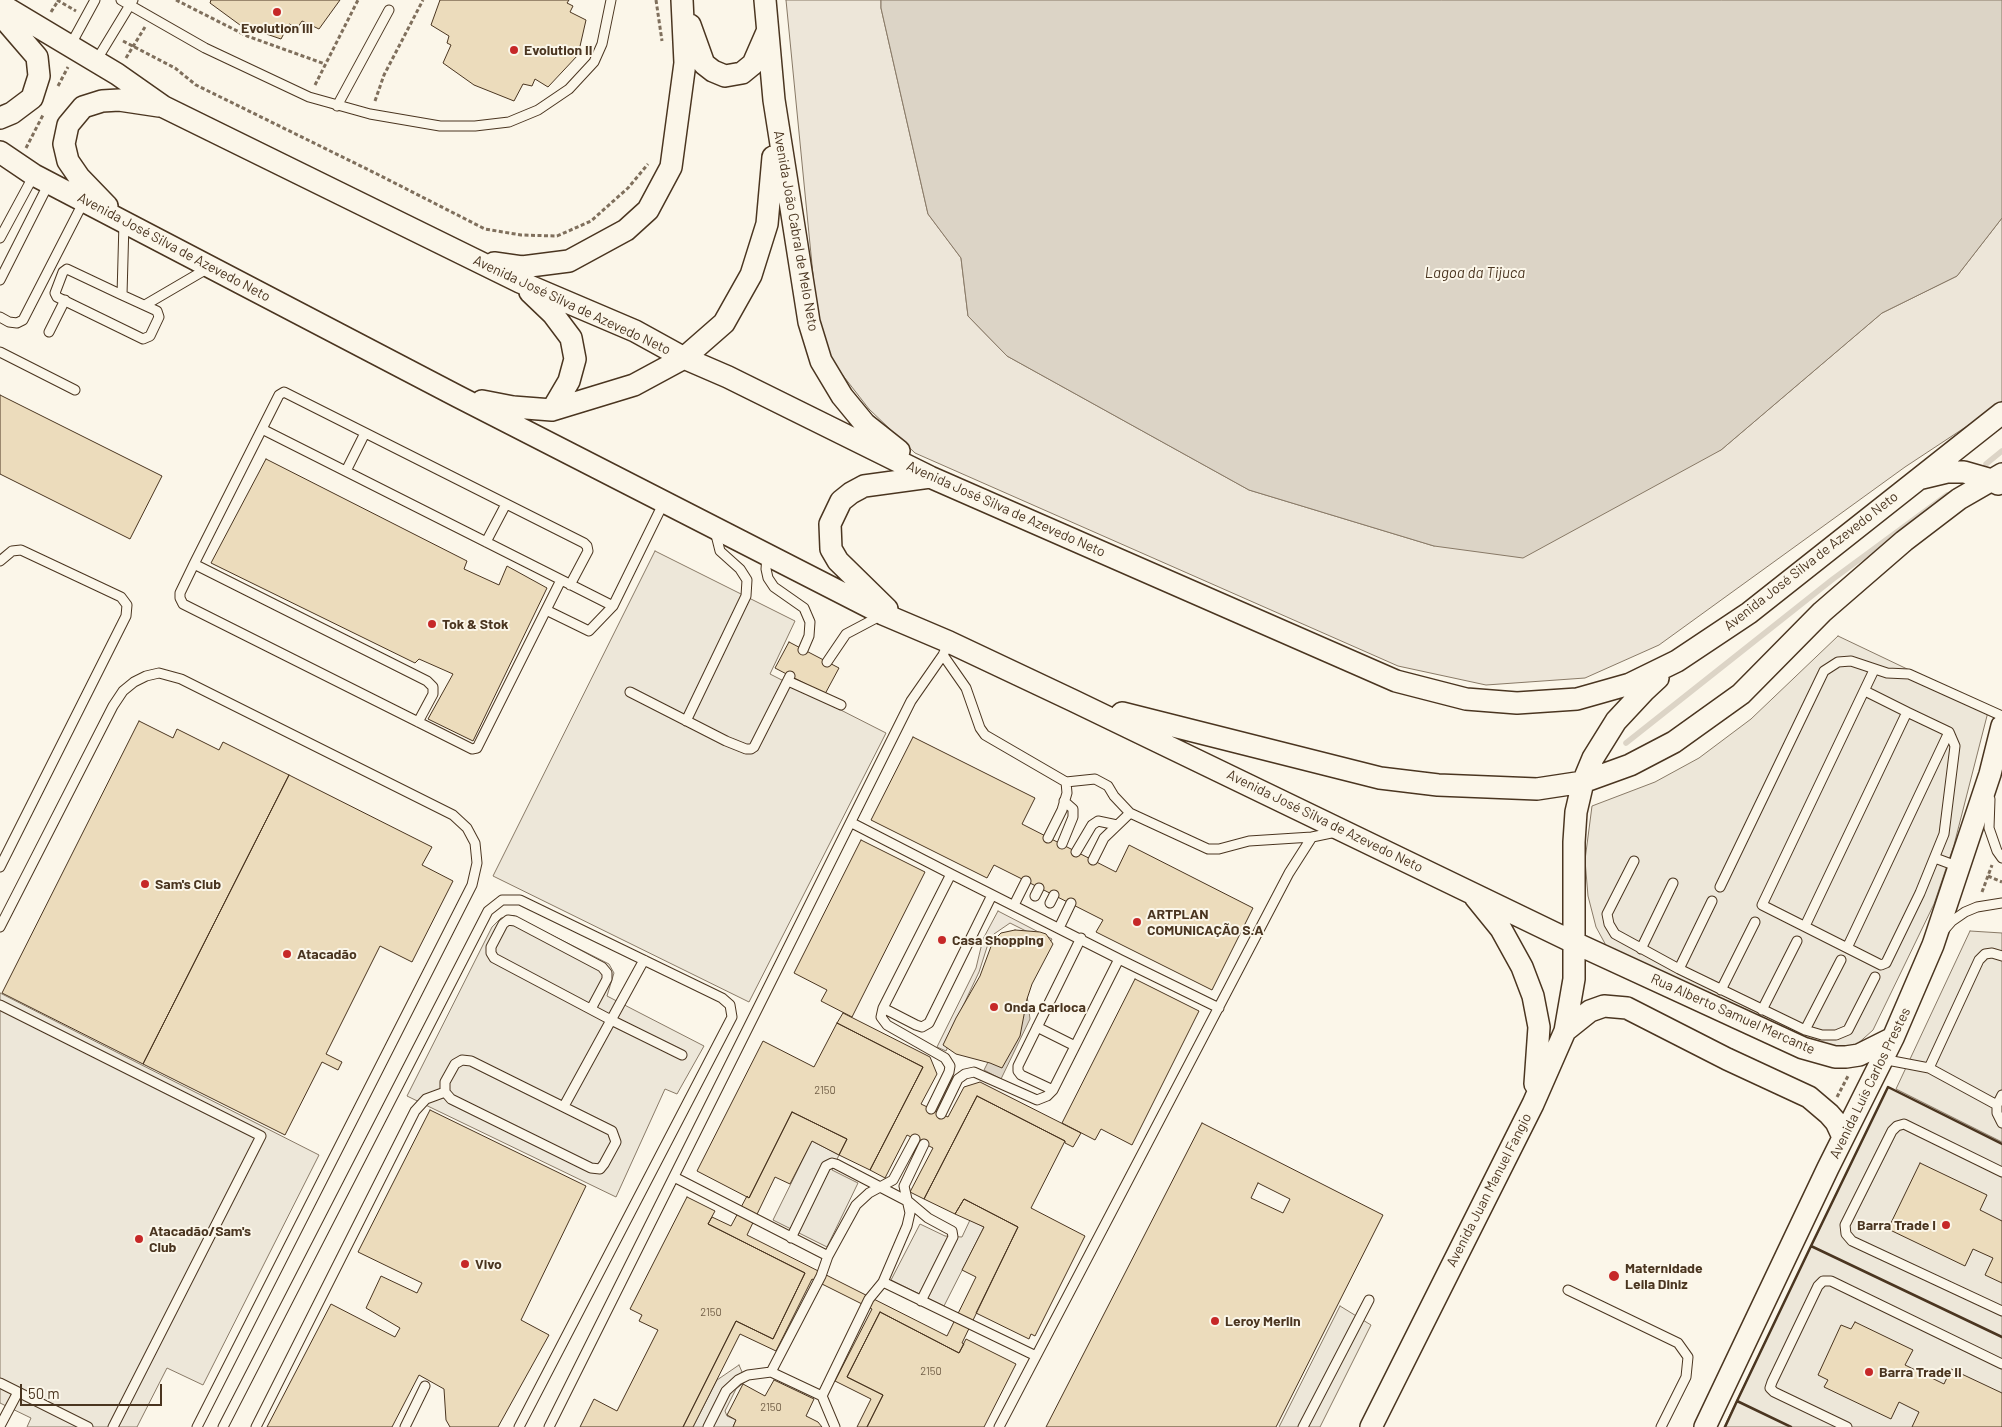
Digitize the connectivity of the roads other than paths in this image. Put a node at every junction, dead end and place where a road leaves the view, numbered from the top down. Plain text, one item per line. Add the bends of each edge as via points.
1 (94, 0) edge
2 (121, 0) edge
3 (611, 0) edge
4 (765, 0) edge
5 (682, 2) edge
6 (131, 3) edge
7 (0, 4) edge
8 (389, 10) dead end
9 (0, 14) edge
10 (768, 30) junction
11 (70, 47) junction
12 (96, 61) junction
13 (774, 100) junction
14 (337, 106) junction
15 (164, 107) junction
16 (0, 118) edge
17 (0, 152) edge
18 (42, 179) junction
19 (84, 200) junction
20 (121, 219) junction
21 (1, 232) edge
22 (475, 260) junction
23 (211, 266) junction
24 (0, 280) edge
25 (520, 282) junction
26 (122, 295) junction
27 (64, 300) junction
28 (145, 305) junction
29 (0, 317) edge
30 (49, 332) dead end
31 (0, 352) edge
32 (684, 358) junction
33 (75, 390) dead end
34 (457, 396) junction
35 (552, 410) junction
36 (2002, 413) edge
37 (262, 429) junction
38 (365, 433) junction
39 (346, 471) junction
40 (930, 477) junction
41 (1917, 479) junction
42 (1999, 480) edge
43 (664, 502) junction
44 (506, 504) junction
45 (714, 528) junction
46 (486, 542) junction
47 (767, 556) junction
48 (0, 561) edge
49 (194, 564) junction
50 (560, 580) junction
51 (570, 585) junction
52 (613, 606) junction
53 (546, 610) junction
54 (890, 617) junction
55 (946, 648) junction
56 (803, 650) dead end
57 (1677, 661) junction
58 (827, 662) dead end
59 (1874, 670) junction
60 (1865, 691) junction
61 (630, 692) dead end
62 (1074, 701) junction
63 (841, 706) dead end
64 (1907, 712) junction
65 (2002, 716) edge
66 (686, 721) junction
67 (418, 722) junction
68 (2002, 726) edge
69 (1949, 732) junction
70 (1990, 774) junction
71 (1066, 782) junction
72 (1584, 782) junction
73 (1064, 801) junction
74 (1130, 813) junction
75 (852, 823) junction
76 (1117, 824) junction
77 (1344, 830) junction
78 (1312, 837) junction
79 (1048, 838) dead end
80 (1062, 844) dead end
81 (1076, 852) dead end
82 (1999, 854) edge
83 (1935, 858) junction
84 (1092, 860) dead end
85 (1634, 860) dead end
86 (0, 867) edge
87 (1959, 867) junction
88 (951, 874) junction
89 (1026, 881) dead end
90 (1673, 883) dead end
91 (1720, 887) dead end
92 (1470, 892) junction
93 (992, 895) junction
94 (1712, 901) dead end
95 (1071, 903) dead end
96 (2002, 903) edge
97 (1014, 905) junction
98 (1755, 922) dead end
99 (1805, 926) junction
100 (0, 927) edge
101 (1059, 928) junction
102 (1080, 938) junction
103 (1797, 941) dead end
104 (1575, 943) junction
105 (1933, 945) junction
106 (1847, 948) junction
107 (1641, 949) junction
108 (2002, 956) edge
109 (1119, 959) junction
110 (644, 960) junction
111 (1841, 960) dead end
112 (1679, 969) junction
113 (1875, 977) dead end
114 (1721, 990) junction
115 (0, 1005) edge
116 (883, 1008) junction
117 (1219, 1008) junction
118 (591, 1009) junction
119 (1753, 1012) junction
120 (611, 1020) junction
121 (1037, 1027) junction
122 (1805, 1030) junction
123 (1565, 1031) junction
124 (1893, 1038) junction
125 (1075, 1046) junction
126 (682, 1055) dead end
127 (1882, 1060) junction
128 (1929, 1068) junction
129 (1052, 1090) junction
130 (445, 1092) junction
131 (2002, 1095) edge
132 (1533, 1104) junction
133 (1997, 1105) junction
134 (564, 1106) junction
135 (931, 1109) dead end
136 (941, 1114) dead end
137 (2002, 1123) edge
138 (1843, 1137) junction
139 (915, 1139) dead end
140 (924, 1144) dead end
141 (2002, 1172) edge
142 (674, 1177) junction
143 (882, 1187) junction
144 (909, 1202) junction
145 (790, 1238) junction
146 (828, 1256) junction
147 (883, 1282) junction
148 (1568, 1290) dead end
149 (1369, 1300) dead end
150 (921, 1301) junction
151 (2002, 1311) edge
152 (1036, 1356) junction
153 (2002, 1364) edge
154 (771, 1372) junction
155 (0, 1383) edge
156 (425, 1386) dead end
157 (18, 1392) junction
158 (822, 1396) junction
159 (0, 1426) edge
160 (88, 1427) edge
161 (113, 1427) edge
162 (197, 1427) edge
163 (223, 1427) edge
164 (256, 1427) edge
165 (405, 1427) edge
166 (519, 1427) edge
167 (549, 1427) edge
168 (708, 1427) edge
169 (834, 1427) edge
170 (999, 1427) edge
171 (1303, 1427) edge
172 (1370, 1427) edge
173 (1661, 1427) edge
174 (1705, 1427) edge
175 (1847, 1427) edge

1 - 11 lane
2 - 6 lane
3 - 14 lane via 602,44 594,62 569,90 538,110 509,122 440,126
4 - 10 street, Avenida João Cabral de Melo Neto
5 - 10 street via 704,64 725,76 742,73 753,64
5 - 22 street via 686,63 672,166 648,210 626,230 570,261 522,267
6 - 12 lane
6 - 14 lane via 205,48 309,97
7 - 11 street, Avenida José Silva de Azevedo Neto
8 - 14 lane
9 - 16 street via 37,57 40,76 32,98
10 - 13 street, Avenida João Cabral de Melo Neto
11 - 12 street, Avenida José Silva de Azevedo Neto
12 - 15 street, Avenida José Silva de Azevedo Neto
13 - 32 street via 767,224 752,275 724,323
13 - 40 street, Avenida João Cabral de Melo Neto via 809,322 821,361 842,396 865,424
15 - 20 street via 119,100 102,101 83,107 68,125 64,144 68,161 79,177
15 - 22 street, Avenida José Silva de Azevedo Neto
17 - 18 street, Avenida José Silva de Azevedo Neto
18 - 19 street, Avenida José Silva de Azevedo Neto
18 - 21 lane
18 - 24 lane
19 - 20 street, Avenida José Silva de Azevedo Neto
19 - 29 lane via 23,320 17,324
20 - 23 street, Avenida José Silva de Azevedo Neto
20 - 26 lane
22 - 25 street, Avenida José Silva de Azevedo Neto
23 - 28 lane
23 - 34 street, Avenida José Silva de Azevedo Neto
25 - 32 street, Avenida José Silva de Azevedo Neto via 635,331
25 - 35 street via 553,314 571,338 575,359 569,381
26 - 27 lane via 67,269 55,293
26 - 28 lane
27 - 28 lane via 143,339 150,336 159,318 157,311
27 - 30 lane
31 - 33 lane
32 - 35 street via 634,385
32 - 40 street, Avenida José Silva de Azevedo Neto
34 - 35 street via 513,407
34 - 43 street, Avenida José Silva de Azevedo Neto
36 - 41 street, Avenida José Silva de Azevedo Neto
37 - 38 lane via 279,395 284,392
37 - 39 lane
37 - 49 lane
38 - 39 lane
38 - 44 lane
39 - 46 lane
40 - 54 street via 864,486 841,502 830,524 830,549 838,562
40 - 57 street, Avenida José Silva de Azevedo Neto via 1396,681 1466,699 1516,703 1576,699 1630,684
41 - 42 street via 1947,472 1964,472
41 - 57 street, Avenida José Silva de Azevedo Neto via 1749,613
42 - 72 street, Avenida José Silva de Azevedo Neto via 1959,499 1904,542 1822,612 1741,694 1674,742 1630,765
43 - 45 street, Avenida José Silva de Azevedo Neto
43 - 52 lane
44 - 46 lane
44 - 51 lane via 587,546 588,551
45 - 47 street, Avenida José Silva de Azevedo Neto
45 - 66 lane via 720,551 747,580 746,596
46 - 50 lane
47 - 54 street, Avenida José Silva de Azevedo Neto
47 - 56 lane via 766,569 771,583 804,608 810,622
48 - 86 lane via 12,551 21,550 121,597 127,605 126,616
49 - 67 lane via 180,593 183,604
49 - 67 lane via 427,681 433,687 433,694
50 - 51 lane
50 - 53 lane
51 - 52 lane
52 - 53 lane via 589,631
53 - 67 lane via 477,748 472,749
54 - 55 street, Avenida José Silva de Azevedo Neto
54 - 58 lane via 846,634
55 - 62 street, Avenida José Silva de Azevedo Neto
55 - 71 lane via 985,735
55 - 75 lane via 911,701
57 - 72 street, Avenida Juan Manuel Fangio via 1616,721 1593,758
59 - 60 lane
59 - 65 lane via 1909,674
59 - 91 lane via 1851,661 1838,662 1824,671
60 - 64 lane
60 - 99 lane via 1762,905
61 - 66 lane
62 - 72 street, Avenida José Silva de Azevedo Neto via 1380,778 1438,786 1537,789
62 - 77 street, Avenida José Silva de Azevedo Neto
63 - 66 lane via 789,678 751,749 733,744
64 - 69 lane
64 - 99 lane
68 - 70 street, Avenida Luís Carlos Prestes
69 - 83 lane via 1955,746 1946,824
69 - 106 lane
70 - 82 lane via 1989,828
70 - 87 street, Avenida Luís Carlos Prestes
71 - 73 lane
71 - 74 lane via 1095,780 1108,786
72 - 104 street, Avenida Juan Manuel Fangio via 1576,812 1574,842
73 - 79 lane
73 - 80 lane via 1073,809 1073,817
74 - 76 lane
74 - 78 lane via 1208,849 1219,850 1249,841
75 - 88 lane
75 - 142 lane
76 - 81 lane via 1098,821 1092,825
76 - 84 lane via 1104,838
77 - 78 lane
77 - 92 street, Avenida José Silva de Azevedo Neto
78 - 117 lane via 1289,873
83 - 87 lane
83 - 106 lane via 1886,963 1881,965
85 - 107 lane via 1606,914 1615,934
87 - 105 street, Avenida Luís Carlos Prestes
88 - 93 lane
88 - 116 lane
89 - 97 lane
90 - 107 lane
92 - 104 street, Avenida José Silva de Azevedo Neto
92 - 132 street via 1501,929 1522,967 1533,996 1539,1027
93 - 97 lane
93 - 116 lane via 929,1023 922,1027
94 - 112 lane
95 - 101 lane
96 - 105 lane via 1977,907 1952,921
97 - 101 lane
98 - 114 lane
99 - 106 lane
100 - 162 lane via 113,706 134,682 160,673 181,679 453,815 467,828 475,843 477,863 472,885
101 - 102 lane
102 - 109 lane
102 - 121 lane
103 - 119 lane
104 - 119 street, Rua Alberto Samuel Mercante
104 - 123 street, Avenida Juan Manuel Fangio via 1574,978
105 - 124 street, Avenida Luís Carlos Prestes
107 - 112 lane
108 - 128 lane via 1985,954 1978,960
109 - 117 lane
109 - 125 lane
110 - 120 lane
110 - 163 lane via 520,900 502,900 488,911
110 - 166 lane via 722,998 730,1005 732,1017
111 - 122 lane
112 - 114 lane
113 - 122 lane via 1848,1030 1836,1035
114 - 119 lane
115 - 161 lane via 261,1136
116 - 135 lane via 881,1017 887,1026 945,1058 950,1066
117 - 152 lane
118 - 118 lane via 494,958 490,953 491,947 503,924 508,920 515,921 602,967 607,979
118 - 120 lane
119 - 122 lane
119 - 124 street, Rua Alberto Samuel Mercante via 1803,1048 1835,1057 1859,1055
120 - 126 lane
120 - 134 lane
121 - 125 lane
121 - 129 lane via 1018,1071
123 - 132 street, Avenida Juan Manuel Fangio
123 - 138 street via 1590,1011 1604,1006 1627,1008 1809,1097 1836,1122
124 - 127 street, Avenida Luís Carlos Prestes
125 - 129 lane
127 - 128 lane
127 - 138 street, Avenida Luís Carlos Prestes
128 - 133 lane
129 - 136 lane via 1048,1096 1037,1100 974,1072 958,1079
130 - 134 lane via 445,1082 455,1064 462,1060 471,1061
130 - 134 lane via 451,1099 591,1168 600,1169 616,1142 615,1135
130 - 164 lane via 426,1099 415,1111
131 - 133 lane
132 - 172 street, Avenida Juan Manuel Fangio
133 - 137 lane
138 - 174 street, Avenida Luís Carlos Prestes
139 - 143 lane via 893,1180
140 - 144 lane via 904,1186
141 - 151 lane via 1904,1124 1897,1126 1845,1225 1846,1234 1852,1241
142 - 145 lane
142 - 167 lane
143 - 144 lane
143 - 145 lane via 832,1163 826,1166
143 - 146 lane via 868,1193 856,1205
144 - 147 lane via 907,1226
144 - 150 lane via 928,1218 952,1231 953,1236
145 - 146 lane
146 - 154 lane via 821,1276
147 - 150 lane
147 - 158 lane via 869,1299
148 - 173 lane via 1678,1343 1688,1357 1686,1377
149 - 171 lane
150 - 152 lane
152 - 170 lane
153 - 175 lane via 1831,1281 1823,1281 1770,1388
154 - 158 lane
154 - 168 lane via 748,1375 738,1380 726,1391
155 - 157 lane
156 - 165 lane
157 - 159 lane
157 - 160 lane
158 - 169 lane

